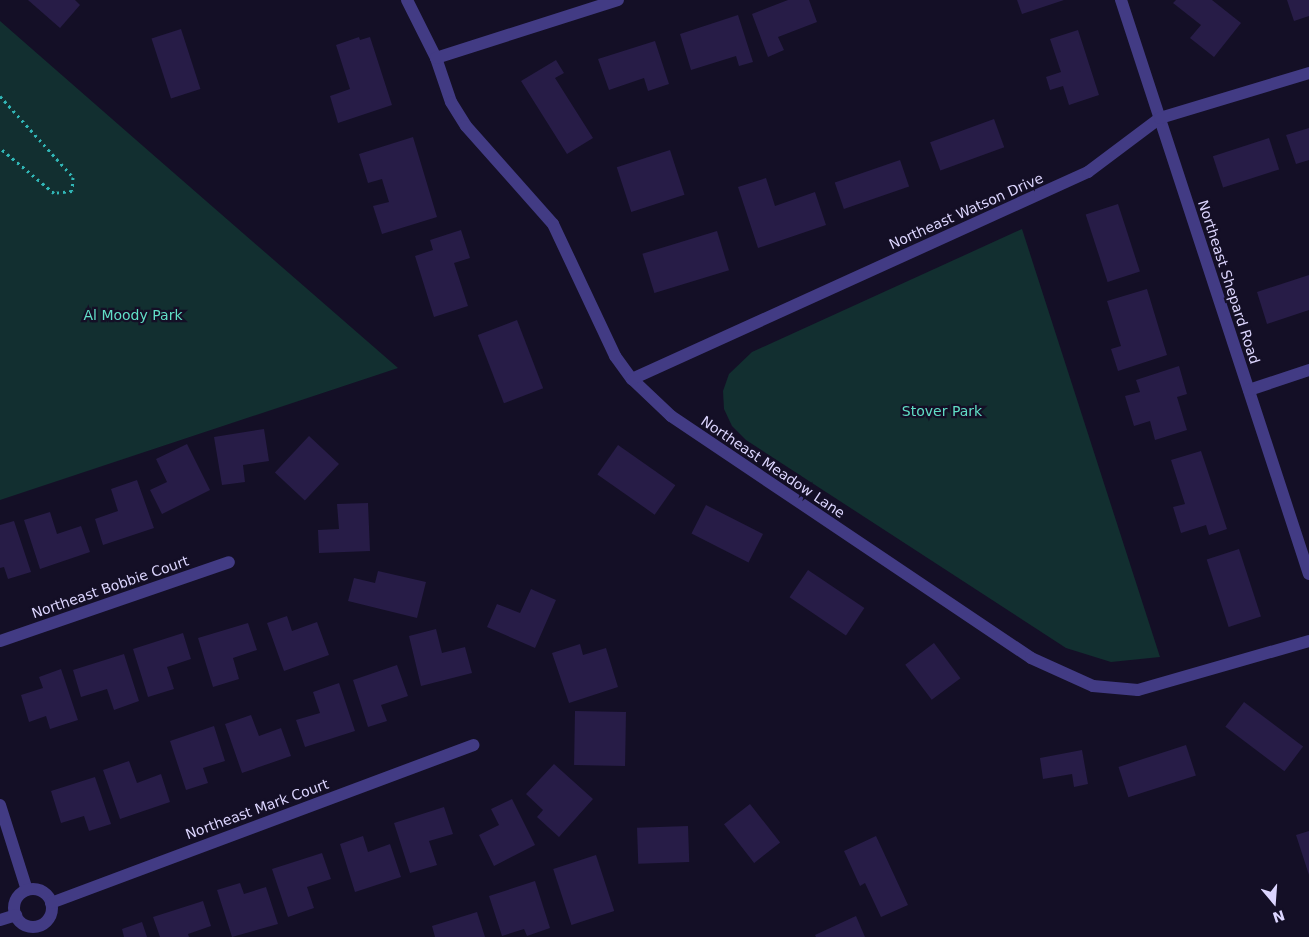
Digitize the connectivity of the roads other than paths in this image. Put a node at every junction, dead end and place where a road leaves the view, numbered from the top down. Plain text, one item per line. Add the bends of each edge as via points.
1 (407, 0) edge
2 (618, 0) edge
3 (1120, 0) edge
4 (436, 58) junction
5 (1309, 73) edge
6 (1160, 118) junction
7 (1309, 370) edge
8 (632, 379) junction
9 (1249, 390) junction
10 (229, 562) dead end
11 (1309, 574) edge
12 (0, 641) edge
13 (1309, 641) edge
14 (473, 745) dead end
15 (0, 805) edge
16 (28, 890) junction
17 (51, 903) junction
18 (16, 915) junction
19 (0, 920) edge
20 (40, 931) edge

1 - 4 street, Northeast Meadow Lane
2 - 4 street
3 - 6 street, Northeast Shepard Road
4 - 8 street, Northeast Meadow Lane via 451,102 466,126 553,224 615,356
5 - 6 street, Northeast Watson Drive
6 - 8 street, Northeast Watson Drive via 1088,172
6 - 9 street, Northeast Shepard Road
7 - 9 street
8 - 13 street, Northeast Meadow Lane via 671,416 1031,658 1092,686 1138,690
9 - 11 street, Northeast Shepard Road
10 - 12 street, Northeast Bobbie Court
14 - 17 street, Northeast Mark Court
15 - 16 street
16 - 17 street via 39,890
16 - 18 street via 15,903
17 - 20 street via 51,914
18 - 19 street
18 - 20 street

